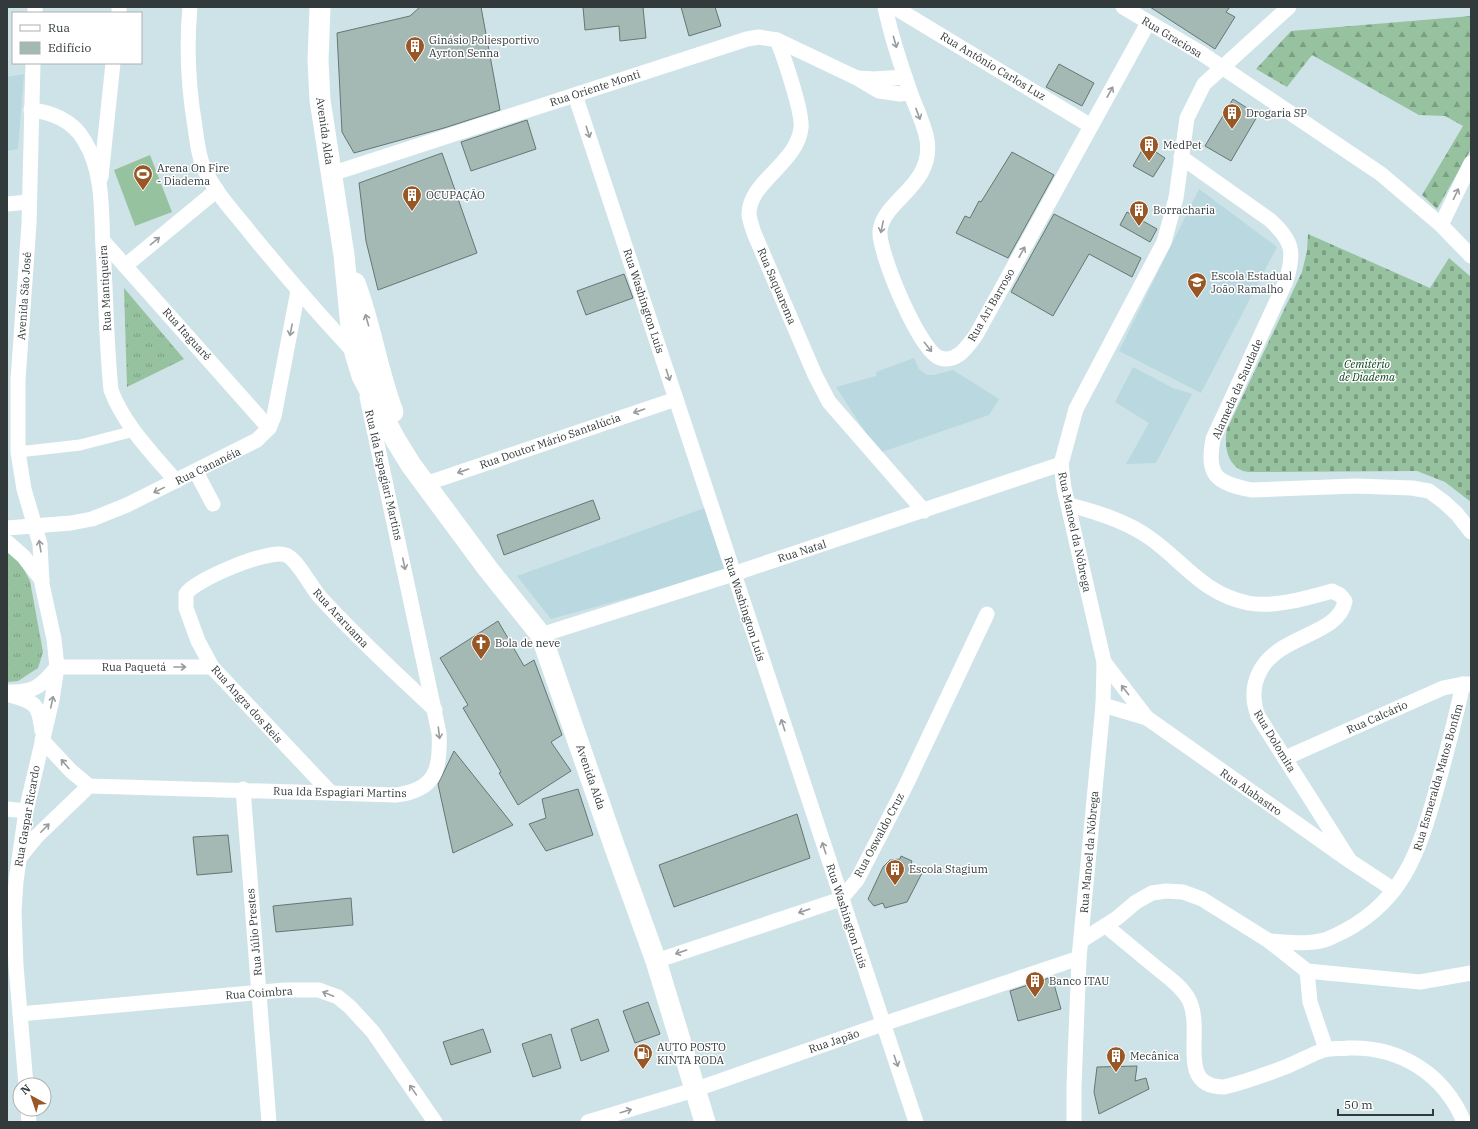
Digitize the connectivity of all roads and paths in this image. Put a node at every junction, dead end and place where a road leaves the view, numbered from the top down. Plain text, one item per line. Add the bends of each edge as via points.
1 (190, 7) edge
2 (320, 7) edge
3 (885, 7) edge
4 (894, 7) edge
5 (1122, 7) edge
6 (1289, 7) edge
7 (1148, 23) junction
8 (777, 40) junction
9 (33, 64) edge
10 (113, 64) edge
11 (1221, 68) junction
12 (905, 77) junction
13 (856, 78) junction
14 (910, 93) junction
15 (575, 95) junction
16 (31, 110) junction
17 (1091, 126) junction
18 (1181, 157) junction
19 (1471, 163) edge
20 (331, 174) junction
21 (100, 183) junction
22 (217, 190) junction
23 (29, 202) junction
24 (7, 204) edge
25 (1441, 225) junction
26 (103, 241) junction
27 (344, 255) junction
28 (1471, 256) edge
29 (125, 266) junction
30 (298, 292) junction
31 (355, 353) junction
32 (362, 376) junction
33 (384, 388) junction
34 (676, 399) junction
35 (269, 428) junction
36 (134, 431) junction
37 (12, 453) edge
38 (1061, 464) junction
39 (411, 465) junction
40 (196, 472) junction
41 (176, 481) junction
42 (425, 484) junction
43 (213, 504) dead end
44 (1069, 504) junction
45 (924, 511) junction
46 (36, 527) junction
47 (7, 528) edge
48 (1471, 532) edge
49 (7, 542) edge
50 (240, 565) joint
51 (733, 574) junction
52 (42, 580) junction
53 (987, 614) dead end
54 (541, 635) junction
55 (1104, 662) junction
56 (57, 667) junction
57 (212, 667) junction
58 (1467, 684) edge
59 (7, 693) edge
60 (1103, 705) junction
61 (435, 710) junction
62 (1147, 718) junction
63 (42, 740) junction
64 (1285, 758) junction
65 (89, 786) junction
66 (243, 790) junction
67 (330, 792) junction
68 (7, 809) edge
69 (26, 811) junction
70 (19, 858) junction
71 (1350, 861) junction
72 (1394, 890) junction
73 (841, 899) junction
74 (1106, 926) junction
75 (1081, 941) junction
76 (1269, 941) junction
77 (1079, 958) junction
78 (656, 961) junction
79 (1471, 965) edge
80 (1307, 970) junction
81 (1471, 973) edge
82 (1456, 975) junction
83 (259, 992) junction
84 (20, 1014) junction
85 (883, 1024) junction
86 (1326, 1049) junction
87 (25, 1077) edge
88 (694, 1090) junction
89 (269, 1122) edge
90 (435, 1122) edge
91 (588, 1122) edge
92 (705, 1122) edge
93 (916, 1122) edge
94 (1074, 1122) edge
95 (1464, 1122) edge

1 - 22 street via 187,45 190,99 203,165
2 - 20 main road, Avenida Alda via 320,100
3 -> 12 street
4 - 17 street, Rua Antônio Carlos Luz
5 - 7 street, Rua Graciosa
6 - 11 street, Rua Manoel da Nóbrega
7 - 11 street, Rua Graciosa via 1201,53
17 -> 7 street, Rua Ari Barroso
8 - 13 street, Rua Oriente Monti
8 - 15 street, Rua Oriente Monti via 759,37 747,39
8 - 45 street, Rua Saquarema via 802,127 798,143 752,199 749,215 754,233 815,376 829,402
9 - 16 street, Avenida São José
10 - 21 street
11 - 18 street, Rua Manoel da Nóbrega via 1204,84 1187,118
11 - 25 street, Rua Graciosa via 1381,174
12 - 13 street, Rua Oriente Monti
12 - 14 street, Rua Ari Barroso
13 - 14 street, Rua Oriente Monti via 879,91
14 -> 17 street, Rua Ari Barroso via 927,140 923,170 911,188 884,218 880,232 892,278 922,339 930,351 940,358 954,358 966,349 976,335
15 - 20 street, Rua Oriente Monti
15 -> 34 street, Rua Washington Luis
16 - 21 street, Rua Mantiqueira via 48,112 66,120 84,139
16 - 23 street, Avenida São José
18 - 38 street, Rua Manoel da Nóbrega via 1176,198 1164,242 1076,409
18 - 48 street, Alameda da Saudade via 1270,220 1283,232 1291,246 1292,262 1286,281 1213,439 1211,469 1220,480 1252,490 1385,486 1429,491 1457,514
25 -> 19 street
20 - 27 main road, Avenida Alda
21 - 26 street, Rua Mantiqueira
29 -> 22 street
22 - 30 street
23 - 24 street
23 - 37 street, Avenida São José
25 - 28 street, Rua Graciosa
26 - 29 street, Rua Itaguaré
26 - 36 street, Rua Mantiqueira via 111,390
27 - 31 main road, Avenida Alda
33 -> 27 main road, Avenida Alda via 360,297
29 - 35 street, Rua Itaguaré
30 - 31 street
30 -> 35 street, Rua Cananéia via 274,416
31 - 32 main road, Avenida Alda
31 - 33 main road
32 - 39 main road, Avenida Alda
32 -> 61 street, Rua Ida Espagiari Martins
33 - 39 main road, Avenida Alda
34 -> 42 street, Rua Doutor Mário Santalúcia
34 - 51 street, Rua Washington Luis
35 - 40 street, Rua Cananéia via 250,445
36 - 37 street via 80,445
36 - 41 street, Rua Mantiqueira
37 - 46 street, Avenida São José
38 - 44 street, Rua Manoel da Nóbrega
38 - 45 street, Rua Natal
39 - 42 main road, Avenida Alda
40 - 41 street, Rua Cananéia
40 - 43 street
41 -> 46 street, Rua Cananéia via 128,505 92,519
42 - 54 main road, Avenida Alda
44 - 55 street, Rua Manoel da Nóbrega
44 - 64 street, Rua Dolomita via 1118,520 1150,538 1199,581 1224,596 1249,603 1281,603 1332,591 1345,601 1340,615 1327,626 1274,652 1255,680 1253,701 1258,716
45 - 51 street, Rua Natal
46 - 47 street, Rua Cananéia
52 -> 46 street, Rua Gaspar Ricardo
49 - 52 street via 23,556
50 - 57 street, Rua Angra dos Reis via 195,585 186,594 186,608 198,641
50 - 61 street, Rua Araruama via 279,554 291,558 314,590 355,635
51 - 54 street, Rua Natal
73 -> 51 street, Rua Washington Luis
52 - 56 street, Rua Gaspar Ricardo
53 - 73 street, Rua Oswaldo Cruz via 906,785 857,880
54 - 78 main road, Avenida Alda
55 - 60 street, Rua Manoel da Nóbrega
62 -> 55 street
56 -> 57 street, Rua Paquetá
56 - 59 street via 46,681 34,690
63 -> 56 street, Rua Gaspar Ricardo
57 - 67 street, Rua Angra dos Reis
58 - 64 street, Rua Calcário via 1443,688
58 - 72 street, Rua Esmeralda Matos Bonfim via 1421,842 1411,866
59 - 63 street, Rua Gaspar Ricardo via 29,700 40,713
60 - 62 street, Rua Alabastro
60 - 75 street, Rua Manoel da Nóbrega
61 -> 67 street, Rua Ida Espagiari Martins via 440,753 436,772 426,785 413,793 396,795
62 - 71 street, Rua Alabastro
65 -> 63 street
63 - 69 street, Rua Gaspar Ricardo
64 - 71 street, Rua Dolomita
65 - 66 street, Rua Ida Espagiari Martins
70 -> 65 street via 37,836
66 - 67 street, Rua Ida Espagiari Martins
66 - 83 street, Rua Júlio Prestes
68 - 69 street
69 - 70 street, Rua Gaspar Ricardo
70 - 84 street, Rua Gaspar Ricardo via 14,911
71 - 72 street, Rua Alabastro
72 - 76 street, Rua Esmeralda Matos Bonfim via 1380,908 1332,938 1303,943
73 -> 78 street
73 - 85 street, Rua Washington Luis
74 - 75 street
74 - 76 street via 1136,902 1152,893 1177,892 1202,899
74 - 86 street via 1176,984 1188,998 1194,1014 1195,1070 1198,1078 1205,1084 1224,1087 1240,1083
75 - 77 street, Rua Manoel da Nóbrega
76 - 80 street
77 - 85 street, Rua Japão
77 - 94 street, Rua Manoel da Nóbrega
78 - 88 main road, Avenida Alda
79 - 82 street
80 - 82 street via 1406,981 1442,979
80 - 86 street via 1310,1002
81 - 82 street
83 - 84 street, Rua Coimbra
83 - 89 street, Rua Júlio Prestes
90 -> 83 street, Rua Coimbra via 373,1032 338,997 319,990
84 - 87 street, Rua Gaspar Ricardo
85 - 88 street, Rua Japão
85 -> 93 street, Rua Washington Luis
86 - 95 street via 1364,1047 1405,1057 1435,1080 1452,1101
91 -> 88 street, Rua Japão
88 - 92 main road, Avenida Alda

